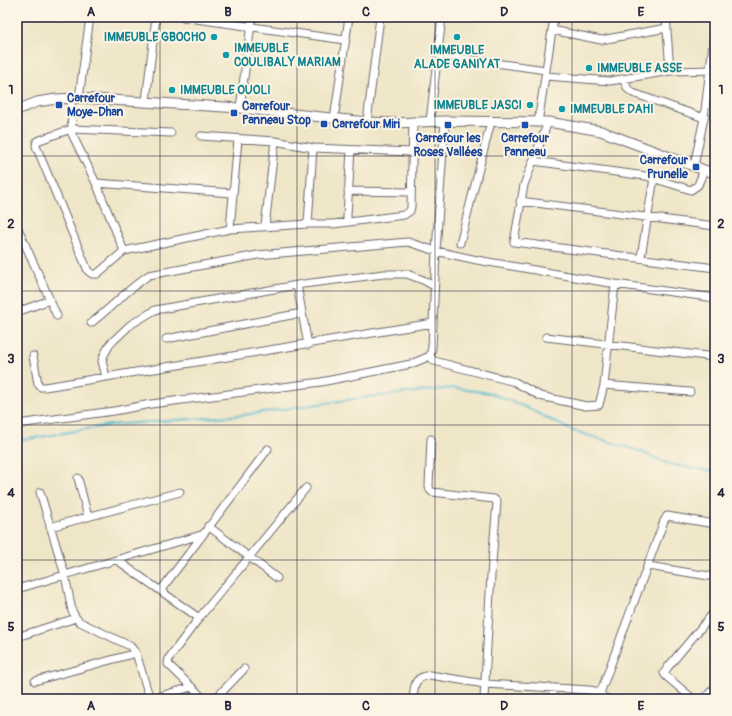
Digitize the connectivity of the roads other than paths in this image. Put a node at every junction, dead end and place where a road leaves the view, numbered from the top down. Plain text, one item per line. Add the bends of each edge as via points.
1 (90, 17) edge
2 (156, 17) edge
3 (182, 17) edge
4 (252, 17) edge
5 (349, 17) edge
6 (380, 17) edge
7 (442, 17) edge
8 (554, 17) edge
9 (666, 17) edge
10 (250, 26) junction
11 (715, 27) edge
12 (667, 28) junction
13 (552, 30) junction
14 (345, 40) junction
15 (438, 55) junction
16 (712, 70) edge
17 (670, 71) junction
18 (546, 73) junction
19 (623, 79) junction
20 (75, 98) junction
21 (146, 101) junction
22 (240, 108) junction
23 (17, 110) edge
24 (334, 118) junction
25 (704, 118) junction
26 (413, 121) junction
27 (430, 121) junction
28 (445, 121) junction
29 (367, 122) junction
30 (491, 122) junction
31 (543, 123) junction
32 (71, 129) junction
33 (171, 133) dead end
34 (201, 136) dead end
35 (238, 139) junction
36 (275, 141) junction
37 (313, 148) junction
38 (351, 150) junction
39 (412, 152) junction
40 (533, 161) junction
41 (694, 166) junction
42 (704, 170) junction
43 (715, 173) edge
44 (654, 178) junction
45 (96, 183) junction
46 (348, 191) junction
47 (411, 192) junction
48 (232, 193) junction
49 (520, 201) junction
50 (647, 217) junction
51 (347, 222) junction
52 (308, 224) junction
53 (17, 226) edge
54 (265, 226) junction
55 (715, 226) edge
56 (230, 229) junction
57 (460, 243) dead end
58 (436, 251) junction
59 (124, 252) junction
60 (641, 257) junction
61 (715, 268) edge
62 (615, 284) junction
63 (297, 285) junction
64 (434, 286) junction
65 (715, 298) edge
66 (50, 300) junction
67 (17, 312) edge
68 (302, 313) junction
69 (57, 316) dead end
70 (91, 323) dead end
71 (433, 323) junction
72 (546, 337) dead end
73 (166, 339) dead end
74 (609, 344) junction
75 (308, 345) junction
76 (33, 356) dead end
77 (430, 356) junction
78 (715, 358) edge
79 (106, 377) junction
80 (604, 385) junction
81 (690, 392) dead end
82 (17, 424) edge
83 (432, 439) dead end
84 (268, 449) dead end
85 (78, 478) dead end
86 (306, 488) dead end
87 (40, 492) dead end
88 (180, 492) dead end
89 (88, 517) junction
90 (715, 524) edge
91 (208, 526) junction
92 (50, 528) junction
93 (201, 535) junction
94 (249, 557) junction
95 (117, 560) junction
96 (648, 566) junction
97 (65, 575) junction
98 (715, 577) edge
99 (277, 578) dead end
100 (17, 589) edge
101 (161, 590) junction
102 (715, 611) edge
103 (76, 618) junction
104 (199, 618) junction
105 (17, 637) edge
106 (136, 653) junction
107 (244, 669) dead end
108 (35, 681) dead end
109 (485, 684) junction
110 (715, 687) edge
111 (192, 688) junction
112 (553, 688) junction
113 (599, 697) edge
114 (149, 699) edge
115 (204, 699) edge
116 (215, 699) edge
117 (413, 699) edge
118 (484, 699) edge
119 (553, 699) edge
120 (607, 699) edge
121 (693, 699) edge
122 (704, 699) edge

1 - 20 street
2 - 21 street
3 - 10 street
4 - 10 street
5 - 14 street
6 - 29 street
7 - 15 street
8 - 13 street
9 - 12 street
10 - 14 street
10 - 22 street
11 - 16 street
12 - 13 street via 601,40
12 - 17 street
13 - 18 street
14 - 24 street
15 - 18 street
15 - 27 street
16 - 17 street
16 - 25 street
17 - 19 street
18 - 19 street via 610,82
18 - 31 street
19 - 25 street via 633,93
20 - 21 street
20 - 23 street via 37,102
20 - 32 street
21 - 22 street
22 - 24 street
24 - 29 street
25 - 41 street
26 - 27 street
26 - 29 street
26 - 39 street
27 - 28 street
28 - 30 street
28 - 58 street
30 - 31 street
30 - 57 street
31 - 40 street
31 - 41 street via 601,131
32 - 33 street
32 - 45 street
32 - 59 street via 37,141 36,146 88,271 97,274
34 - 35 street
35 - 36 street
35 - 48 street
36 - 37 street
36 - 54 street
37 - 38 street
37 - 52 street
38 - 39 street
38 - 46 street
39 - 47 street
40 - 44 street
40 - 49 street
41 - 42 street
42 - 43 street
42 - 44 street via 698,185 691,190
44 - 50 street
45 - 48 street
45 - 59 street
46 - 47 street
46 - 51 street
47 - 51 street via 410,211 404,215
48 - 56 street
49 - 50 street
49 - 60 street via 513,240 516,243
50 - 55 street
50 - 60 street
51 - 52 street
52 - 54 street
53 - 66 street
54 - 56 street
56 - 59 street
58 - 62 street
58 - 64 street
58 - 70 street via 408,242 382,244 258,256 149,275
60 - 61 street
62 - 65 street
62 - 74 street
63 - 64 street via 384,274 407,274
63 - 68 street
63 - 79 street via 155,310 130,325 110,344 102,361
64 - 71 street
66 - 67 street
66 - 69 street
68 - 73 street
68 - 75 street
71 - 75 street
71 - 77 street
72 - 74 street
74 - 78 street
74 - 80 street
75 - 79 street
76 - 79 street via 38,384 41,387
77 - 80 street via 434,361 515,382 540,396 586,406 599,405
77 - 82 street via 411,364 321,382
80 - 81 street
83 - 109 street via 429,486 432,492 494,499 497,502
84 - 91 street
85 - 89 street
86 - 94 street
87 - 92 street
88 - 89 street
89 - 92 street
90 - 96 street via 667,516
91 - 93 street
91 - 94 street
92 - 97 street
93 - 95 street
93 - 101 street
94 - 99 street
94 - 104 street
95 - 97 street
95 - 101 street
96 - 98 street
96 - 113 street
97 - 100 street
97 - 103 street via 72,611
101 - 104 street
102 - 121 street via 664,673
103 - 105 street
103 - 106 street via 130,646
104 - 111 street via 169,658 168,664
106 - 108 street
106 - 114 street
107 - 116 street
109 - 112 street
109 - 117 street via 430,675 421,676 415,682
109 - 118 street
110 - 122 street
111 - 114 street
111 - 115 street
112 - 113 street via 595,691
112 - 119 street
113 - 120 street

